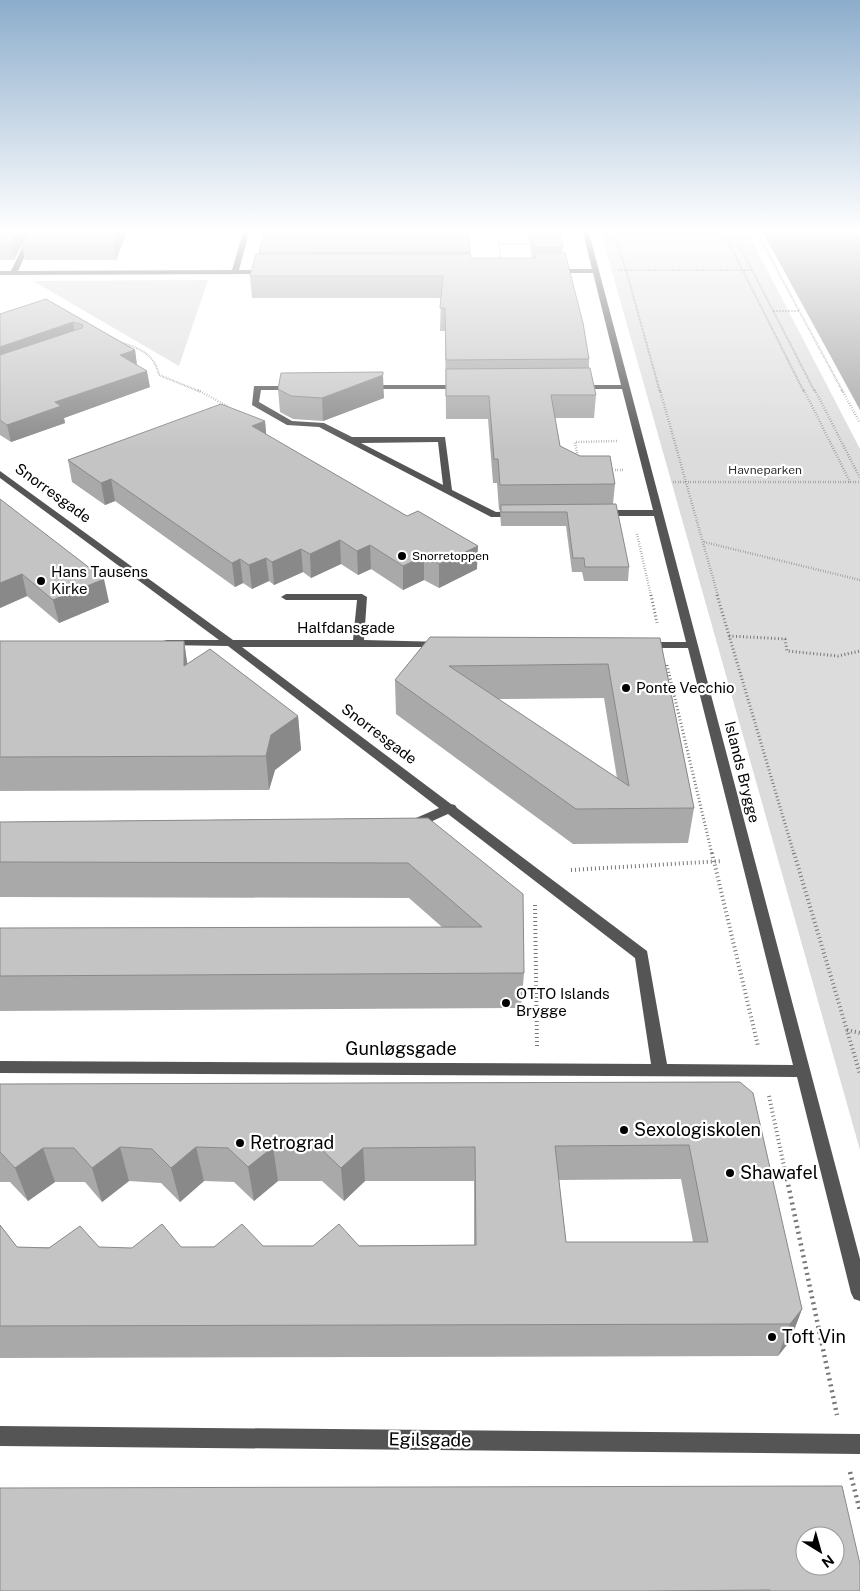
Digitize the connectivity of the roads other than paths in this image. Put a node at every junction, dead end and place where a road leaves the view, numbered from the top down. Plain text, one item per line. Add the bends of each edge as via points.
1 (604, 303) edge
2 (625, 386) junction
3 (362, 387) edge
4 (468, 387) edge
5 (564, 387) edge
6 (305, 388) edge
7 (351, 440) junction
8 (0, 474) edge
9 (448, 491) junction
10 (658, 513) junction
11 (523, 514) edge
12 (592, 514) edge
13 (286, 597) dead end
14 (230, 642) junction
15 (358, 643) junction
16 (153, 644) edge
17 (447, 644) edge
18 (633, 645) edge
19 (692, 645) junction
20 (451, 808) junction
21 (397, 824) edge
22 (0, 1067) edge
23 (660, 1070) junction
24 (802, 1071) junction
25 (860, 1294) edge
26 (0, 1436) edge
27 (852, 1444) edge

1 - 2 street, Islands Brygge
2 - 5 street
2 - 10 street, Islands Brygge
3 - 4 street
6 - 7 street via 257,388 255,403 290,423 321,425
7 - 9 street
7 - 9 street via 442,439
8 - 14 street, Snorresgade
9 - 11 street via 494,515
10 - 12 street
10 - 19 street, Islands Brygge
13 - 15 street via 362,598
14 - 15 street, Halfdansgade
14 - 16 street, Halfdansgade
14 - 20 street, Snorresgade
15 - 17 street, Halfdansgade
18 - 19 street
19 - 24 street, Islands Brygge
20 - 21 street via 417,824
20 - 23 street, Snorresgade via 642,955
22 - 23 street, Gunløgsgade
23 - 24 street, Gunløgsgade
24 - 25 street, Islands Brygge
26 - 27 street, Egilsgade

